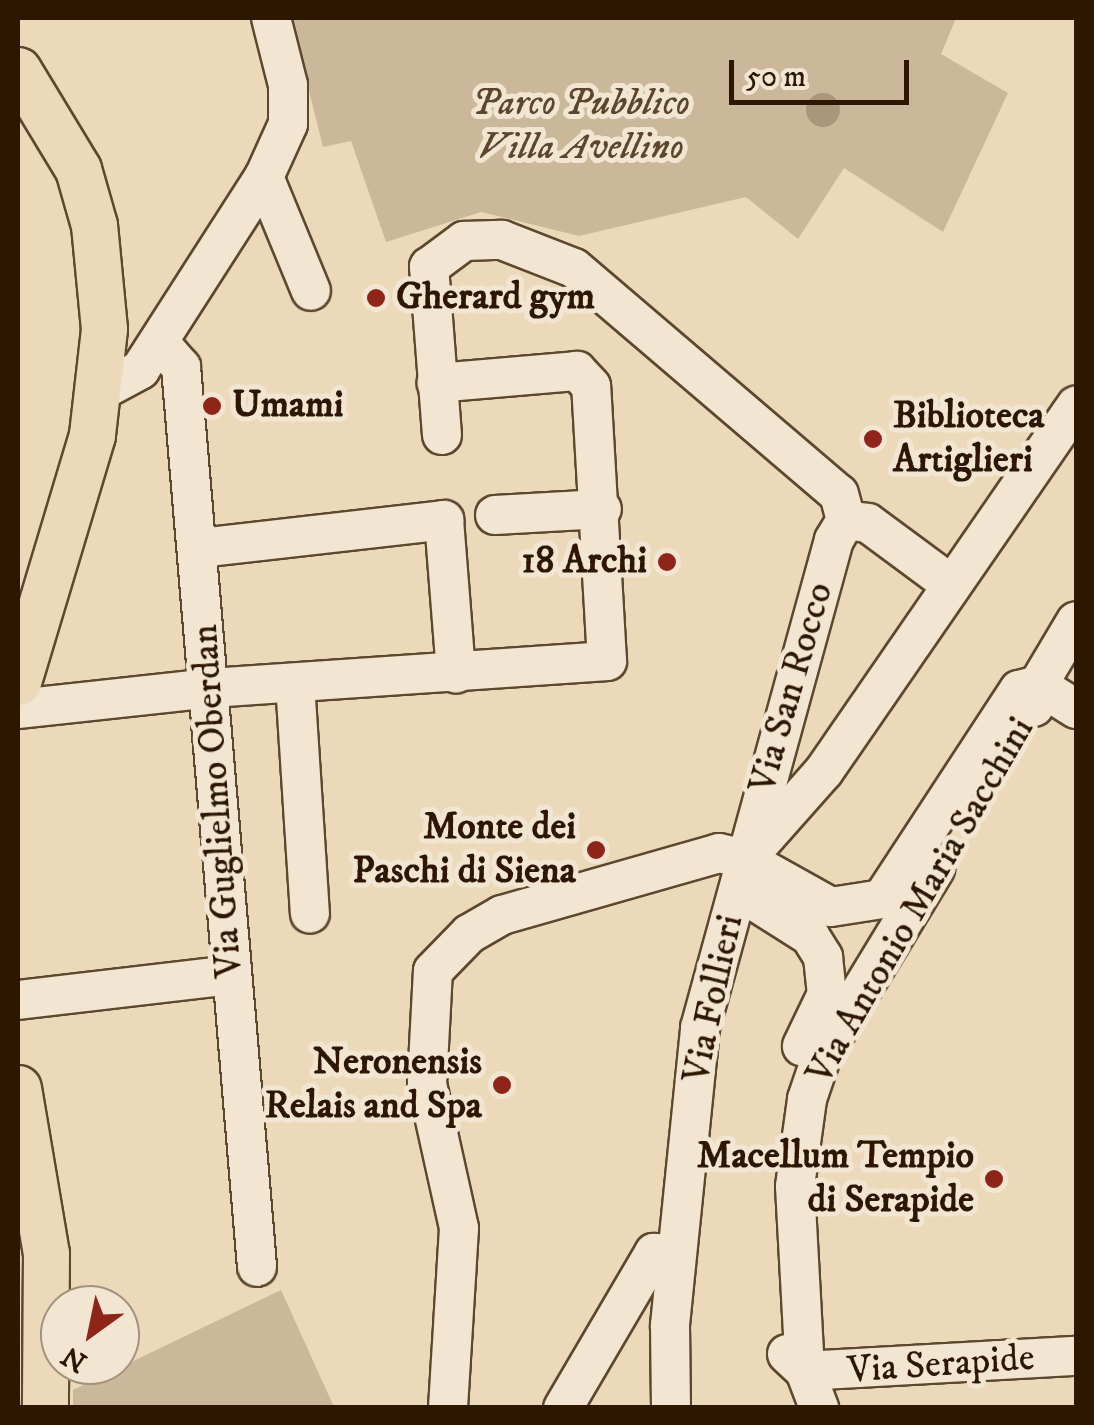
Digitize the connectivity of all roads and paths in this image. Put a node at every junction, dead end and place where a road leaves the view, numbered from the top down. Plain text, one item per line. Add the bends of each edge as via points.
1 (271, 18) edge
2 (18, 70) edge
3 (264, 177) junction
4 (311, 291) dead end
5 (160, 343) junction
6 (437, 383) junction
7 (99, 392) junction
8 (1076, 406) edge
9 (442, 435) dead end
10 (602, 509) junction
11 (495, 516) dead end
12 (846, 520) junction
13 (200, 548) junction
14 (949, 583) junction
15 (1076, 621) edge
16 (456, 674) junction
17 (18, 682) edge
18 (295, 683) junction
19 (1038, 685) junction
20 (211, 688) junction
21 (18, 709) edge
22 (1076, 709) edge
23 (758, 879) junction
24 (310, 914) dead end
25 (231, 974) junction
26 (18, 1000) edge
27 (18, 1088) edge
28 (26, 1175) edge
29 (676, 1254) junction
30 (258, 1267) dead end
31 (1076, 1356) edge
32 (805, 1371) junction
33 (44, 1408) edge
34 (448, 1408) edge
35 (563, 1408) edge
36 (671, 1408) edge
37 (819, 1408) edge

1 - 3 street via 288,86 288,124
2 - 7 main road via 64,141 94,225 104,329
3 - 4 street
3 - 5 street
5 - 7 street via 140,370
5 - 13 street, Via Guglielmo Oberdan via 181,368
6 - 9 street
6 - 10 street via 577,371 591,386
6 - 12 street via 429,267 464,241 519,243 574,268 838,494
7 - 17 main road via 76,498
8 - 14 street
10 - 11 street
10 - 16 street via 607,661
12 - 14 street via 868,523
12 - 23 street, Via San Rocco via 834,540
13 - 16 street via 444,520
13 - 20 street, Via Guglielmo Oberdan
14 - 23 street
15 - 19 street, Via Antonio Maria Sacchini
16 - 18 street
18 - 20 street
18 - 24 street
19 - 22 street
19 - 23 street via 1019,690 882,900 831,907
19 - 32 street, Via Antonio Maria Sacchini via 1037,702 812,1080 795,1186
20 - 21 street
20 - 25 street, Via Guglielmo Oberdan
23 - 29 street, Via Follieri via 700,1028
23 - 32 street via 810,936 825,965 827,994 786,1081 772,1141 770,1200 786,1353
23 - 34 street via 718,854 502,915 469,934 434,970 427,1084 459,1228
25 - 26 street
25 - 30 street, Via Guglielmo Oberdan
27 - 28 main road
28 - 33 main road via 46,1253
29 - 35 street via 654,1253
29 - 36 street, Via Follieri
31 - 32 street, Via Serapide
32 - 37 street

